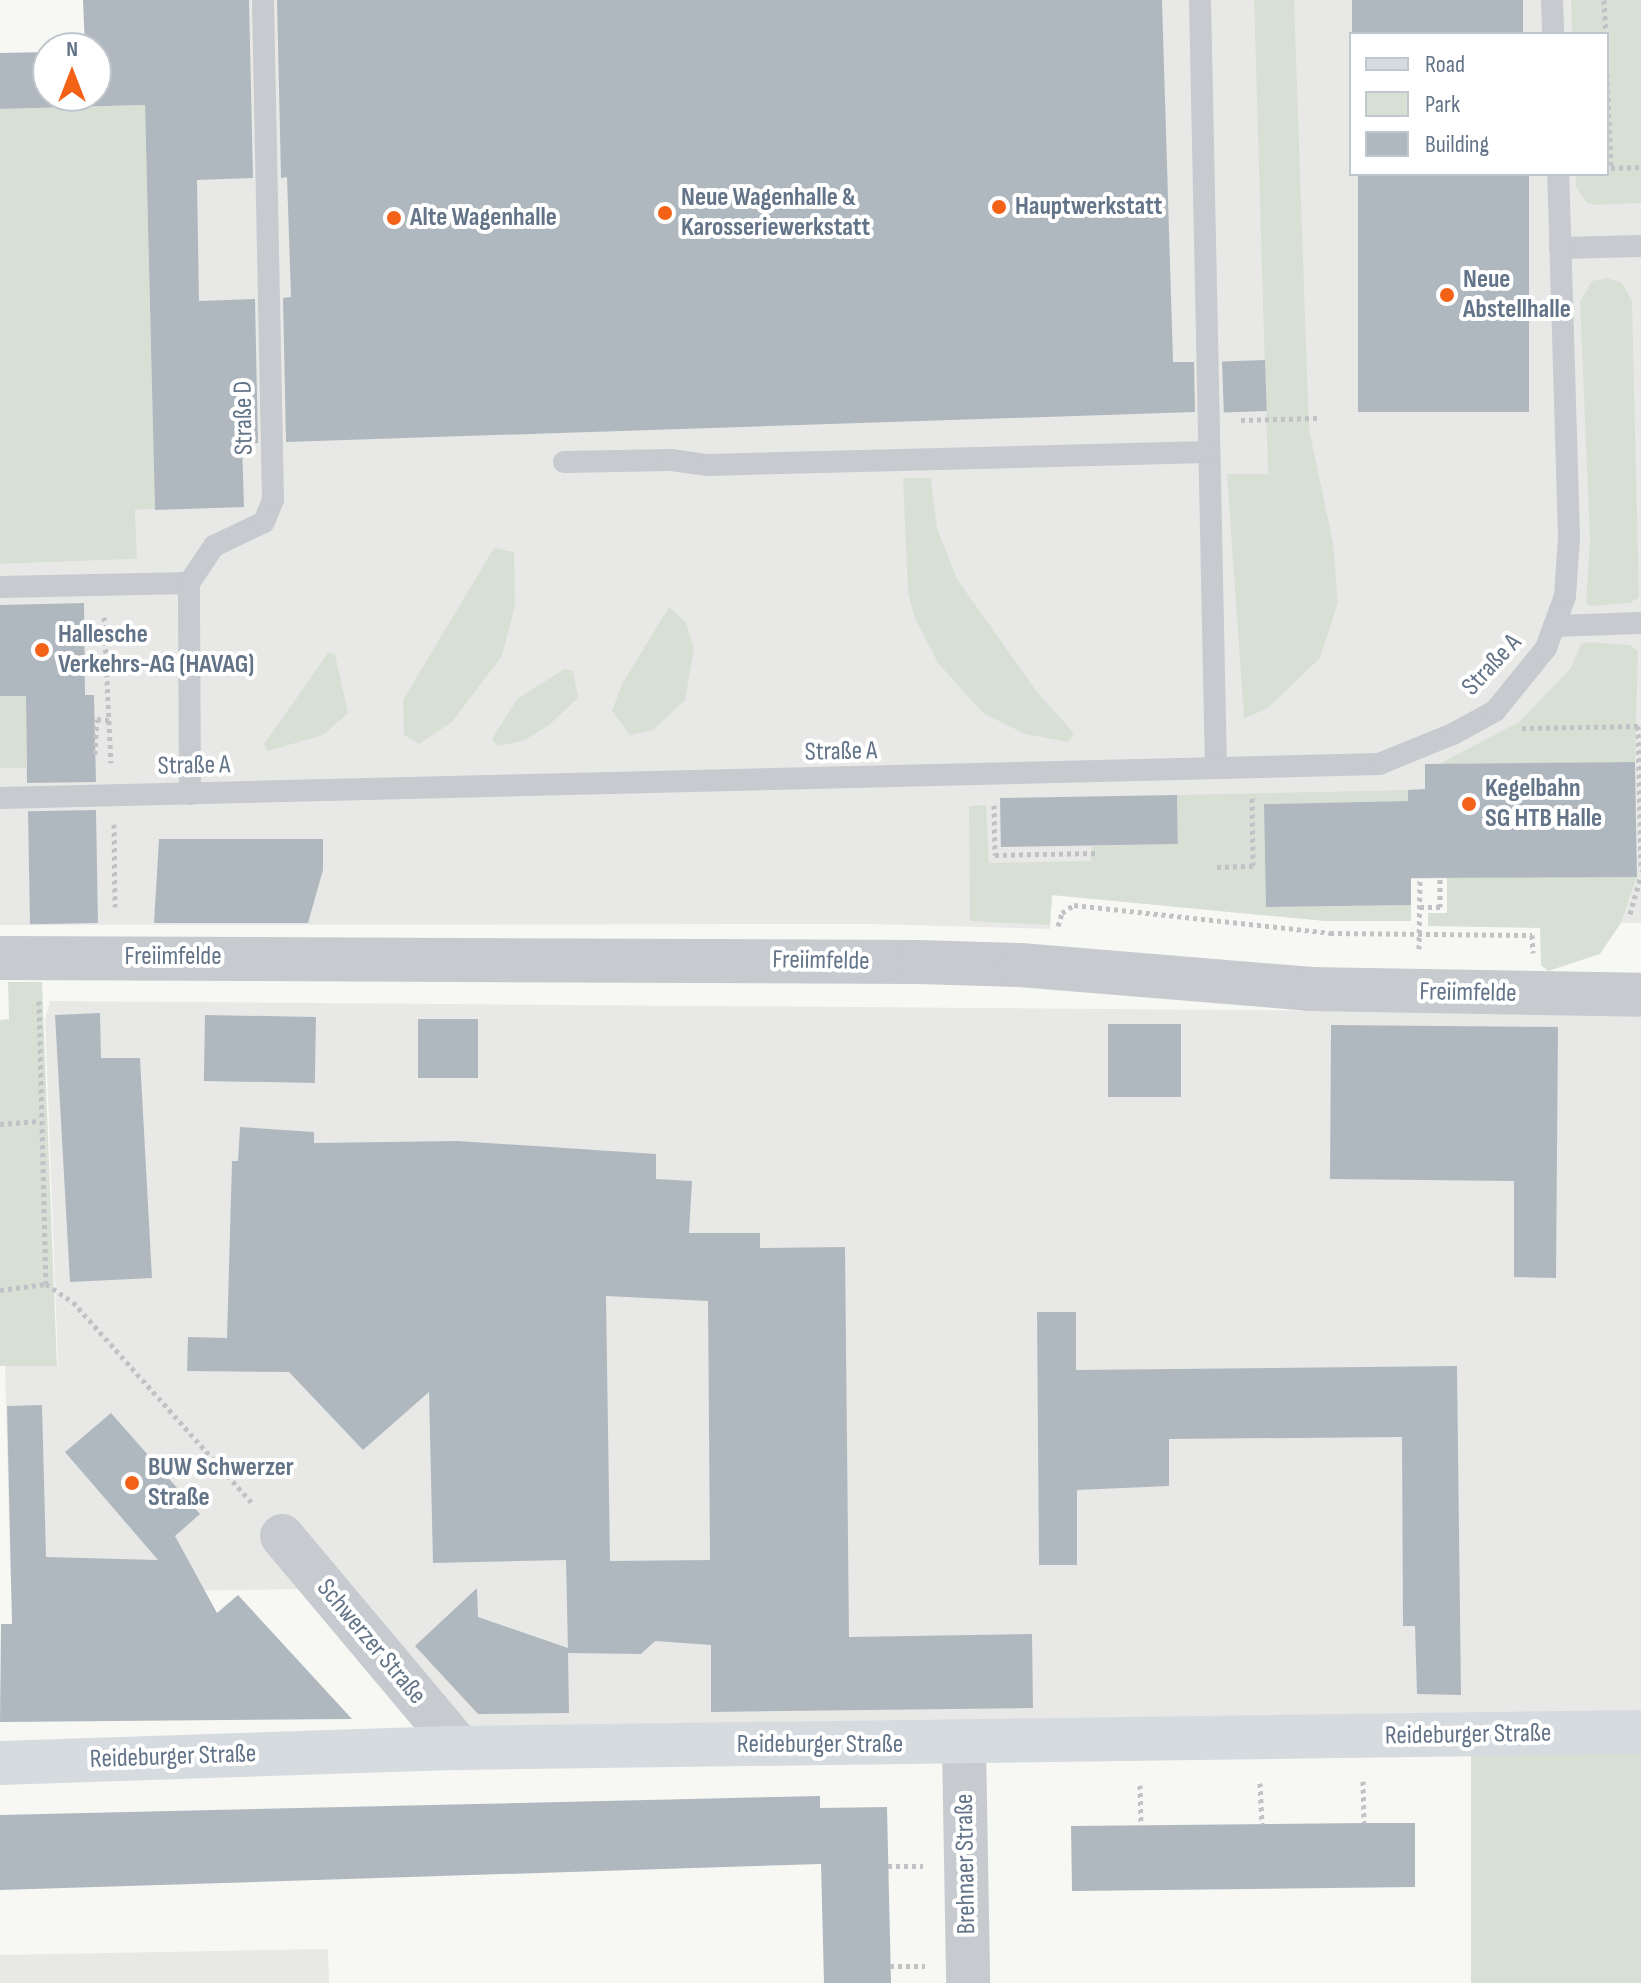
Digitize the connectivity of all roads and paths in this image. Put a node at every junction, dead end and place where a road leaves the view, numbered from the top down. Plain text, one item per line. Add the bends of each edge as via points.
1 (263, 0) edge
2 (1200, 0) edge
3 (1552, 0) edge
4 (1604, 0) edge
5 (1553, 32) edge
6 (1606, 32) edge
7 (1609, 121) edge
8 (1641, 167) edge
9 (1558, 176) edge
10 (1641, 246) edge
11 (1560, 248) junction
12 (1318, 418) dead end
13 (1208, 421) junction
14 (1207, 452) junction
15 (564, 462) dead end
16 (189, 583) junction
17 (0, 587) edge
18 (103, 611) dead end
19 (1641, 623) edge
20 (1554, 626) junction
21 (109, 720) junction
22 (1640, 726) edge
23 (1518, 728) dead end
24 (95, 754) dead end
25 (1216, 768) junction
26 (1252, 783) dead end
27 (994, 792) dead end
28 (190, 794) junction
29 (105, 795) junction
30 (0, 798) edge
31 (1099, 853) dead end
32 (1217, 867) dead end
33 (1641, 874) edge
34 (1440, 877) dead end
35 (115, 907) dead end
36 (1420, 907) dead end
37 (1630, 914) dead end
38 (1055, 937) dead end
39 (19, 957) edge
40 (1533, 994) junction
41 (1641, 995) edge
42 (40, 1121) junction
43 (0, 1124) edge
44 (46, 1284) junction
45 (0, 1290) edge
46 (282, 1536) joint
47 (1641, 1732) edge
48 (964, 1744) junction
49 (460, 1748) junction
50 (0, 1763) edge
51 (1363, 1781) dead end
52 (1260, 1783) dead end
53 (1140, 1785) dead end
54 (1364, 1823) dead end
55 (1262, 1824) dead end
56 (1141, 1825) dead end
57 (928, 1865) dead end
58 (888, 1866) dead end
59 (929, 1965) dead end
60 (890, 1966) dead end
61 (968, 1983) edge

1 - 16 lane, Straße D via 273,500 264,522 214,546
2 - 13 lane
3 - 5 lane
4 - 6 path
7 - 8 path via 1611,168
9 - 11 lane, Straße A
10 - 11 lane
11 - 20 lane, Straße A via 1569,537 1565,596
12 - 13 path
13 - 14 lane
14 - 15 lane via 708,465 671,460
14 - 25 lane
16 - 17 lane
16 - 28 lane
18 - 21 path
19 - 20 lane
20 - 25 lane, Straße A via 1546,648 1495,711 1453,734 1379,764
21 - 24 path via 97,719
21 - 29 path
22 - 23 path
22 - 33 path
25 - 28 lane, Straße A
26 - 32 path via 1253,866
27 - 31 path via 995,855
28 - 29 lane, Straße A
29 - 30 lane, Straße A
29 - 35 path
33 - 37 path
34 - 36 path via 1440,907
38 - 40 path via 1062,913 1074,905 1330,933 1532,935
39 - 40 street, Freiimfelde via 918,962 1020,965 1309,989
39 - 42 path
40 - 41 street, Freiimfelde
42 - 43 path
42 - 44 path
44 - 45 path
44 - 46 path via 73,1302
46 - 49 street, Schwerzer Straße
47 - 48 street, Reideburger Straße
48 - 49 street, Reideburger Straße
48 - 61 street, Brehnaer Straße
49 - 50 street, Reideburger Straße
51 - 54 path
52 - 55 path
53 - 56 path
57 - 58 path
59 - 60 path

